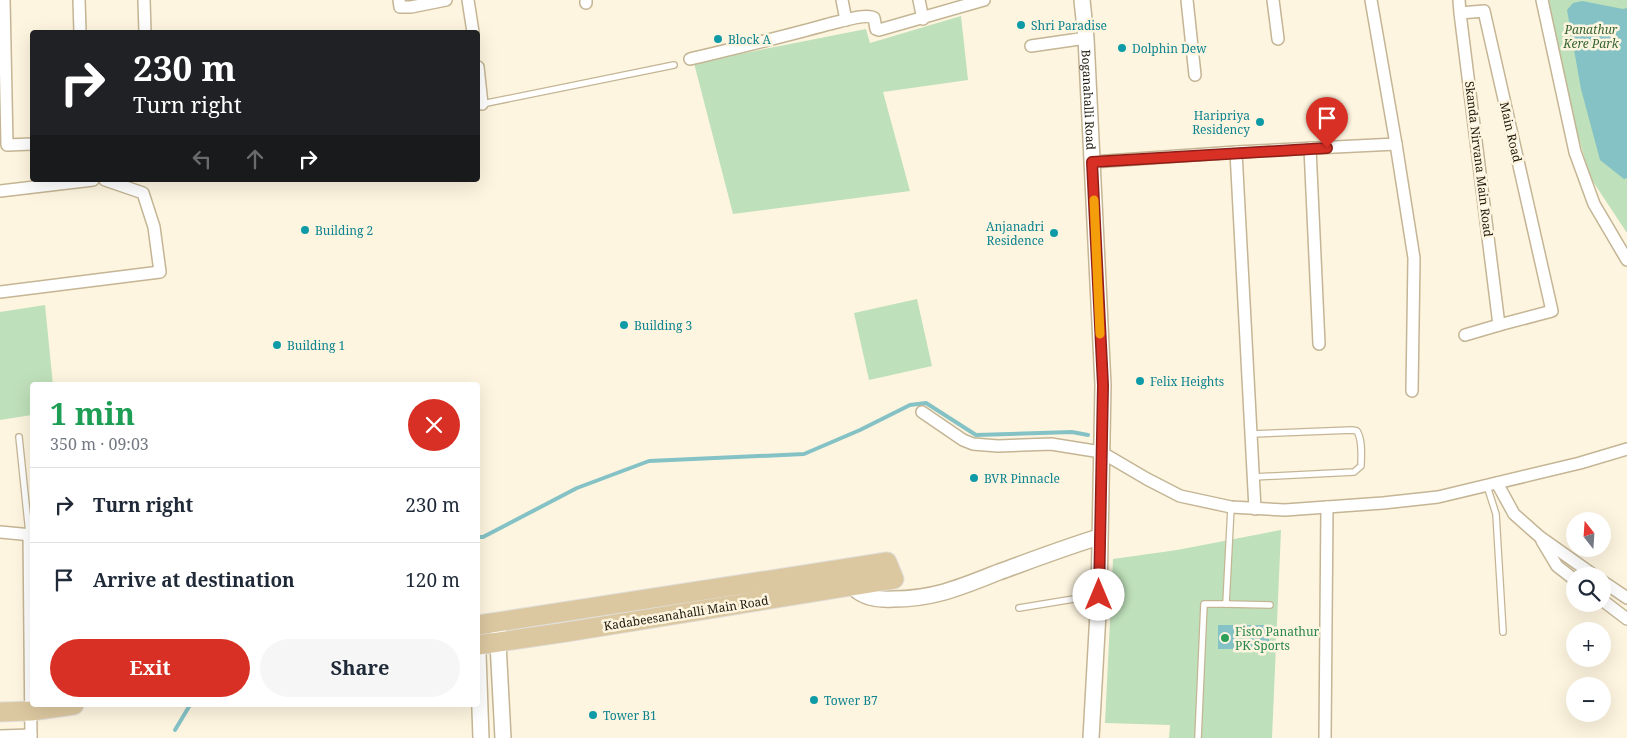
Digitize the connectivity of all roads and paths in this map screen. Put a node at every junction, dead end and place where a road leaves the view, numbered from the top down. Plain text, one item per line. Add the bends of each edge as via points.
1 (4, 0) edge
2 (79, 0) edge
3 (144, 0) edge
4 (446, 0) edge
5 (468, 0) edge
6 (842, 0) edge
7 (984, 0) edge
8 (1082, 0) edge
9 (1187, 0) edge
10 (1273, 0) edge
11 (1371, 0) edge
12 (1459, 0) edge
13 (1542, 0) edge
14 (922, 1) edge
15 (398, 5) edge
16 (1460, 13) junction
17 (923, 19) junction
18 (846, 20) junction
19 (80, 30) edge
20 (145, 30) edge
21 (473, 30) edge
22 (1086, 38) junction
23 (1278, 39) dead end
24 (1031, 46) dead end
25 (690, 59) dead end
26 (674, 65) dead end
27 (1195, 75) dead end
28 (480, 86) edge
29 (482, 104) joint
30 (30, 144) edge
31 (1396, 144) junction
32 (1310, 148) junction
33 (1236, 152) junction
34 (1092, 162) junction
35 (76, 182) edge
36 (110, 182) edge
37 (0, 191) edge
38 (1627, 260) edge
39 (0, 292) edge
40 (1499, 324) junction
41 (1465, 335) dead end
42 (1319, 344) dead end
43 (1412, 391) dead end
44 (922, 412) dead end
45 (1251, 434) junction
46 (19, 438) dead end
47 (1627, 449) edge
48 (1102, 452) junction
49 (1254, 477) junction
50 (1492, 484) junction
51 (1255, 504) junction
52 (1230, 506) junction
53 (1327, 507) junction
54 (30, 526) edge
55 (0, 532) edge
56 (30, 534) edge
57 (1099, 536) junction
58 (1540, 537) junction
59 (1582, 567) edge
60 (1566, 573) edge
61 (851, 586) junction
62 (1611, 587) edge
63 (1099, 595) junction
64 (1627, 598) edge
65 (1226, 604) junction
66 (1270, 605) dead end
67 (1611, 607) edge
68 (1019, 608) dead end
69 (1627, 619) edge
70 (499, 622) junction
71 (480, 625) edge
72 (1503, 632) dead end
73 (498, 643) junction
74 (480, 645) edge
75 (31, 707) edge
76 (60, 707) edge
77 (480, 707) edge
78 (31, 711) junction
79 (0, 712) edge
80 (0, 736) edge
81 (32, 736) edge
82 (481, 738) edge
83 (503, 738) edge
84 (1091, 738) edge
85 (1198, 738) edge
86 (1325, 738) edge

1 - 30 street via 7,145
2 - 19 street
3 - 20 street
4 - 15 street via 411,7
5 - 21 street
6 - 18 street
7 - 17 street
8 - 22 street, Boganahalli Road
9 - 27 street
10 - 23 street
11 - 31 street
12 - 16 street
13 - 38 street via 1575,152 1594,204
14 - 17 street
16 - 40 street, Skanda Nirvana Main Road
16 - 40 street, Main Road via 1484,11 1552,311
17 - 18 street via 878,30 872,16
18 - 25 street
22 - 24 street
22 - 34 street, Boganahalli Road
26 - 29 lane
28 - 29 street
31 - 32 street
31 - 43 street via 1414,258
32 - 33 street
32 - 42 street
33 - 34 street
33 - 45 street
34 - 48 street, Boganahalli Road via 1103,385
35 - 37 street
36 - 39 street via 143,193 154,227 160,272
40 - 41 street
44 - 48 street via 973,444 1051,444
45 - 49 street
45 - 49 lane via 1352,430 1357,431 1360,441 1361,466 1354,472
46 - 54 lane
47 - 50 street
48 - 52 street via 1180,496
48 - 57 street, Boganahalli Road
49 - 51 street
50 - 53 street via 1438,497
50 - 58 street via 1514,514
50 - 72 lane
51 - 52 street
51 - 53 street via 1285,510
52 - 65 lane
53 - 86 street
55 - 56 street
57 - 61 street via 932,596 883,600 864,597
57 - 63 street, Boganahalli Road
58 - 59 street
58 - 60 street via 1557,566
61 - 70 main road, Kadabeesanahalli Main Road via 890,570
61 - 73 main road, Kadabeesanahalli Main Road
62 - 64 street
63 - 68 lane
63 - 84 street, Boganahalli Road
65 - 66 lane
65 - 85 lane via 1204,604
67 - 69 street
70 - 71 main road, Kadabeesanahalli Main Road
70 - 73 street
73 - 74 main road, Kadabeesanahalli Main Road
73 - 83 street
75 - 78 street
76 - 78 main road
77 - 82 street
78 - 79 main road
78 - 81 street
80 - 81 street

